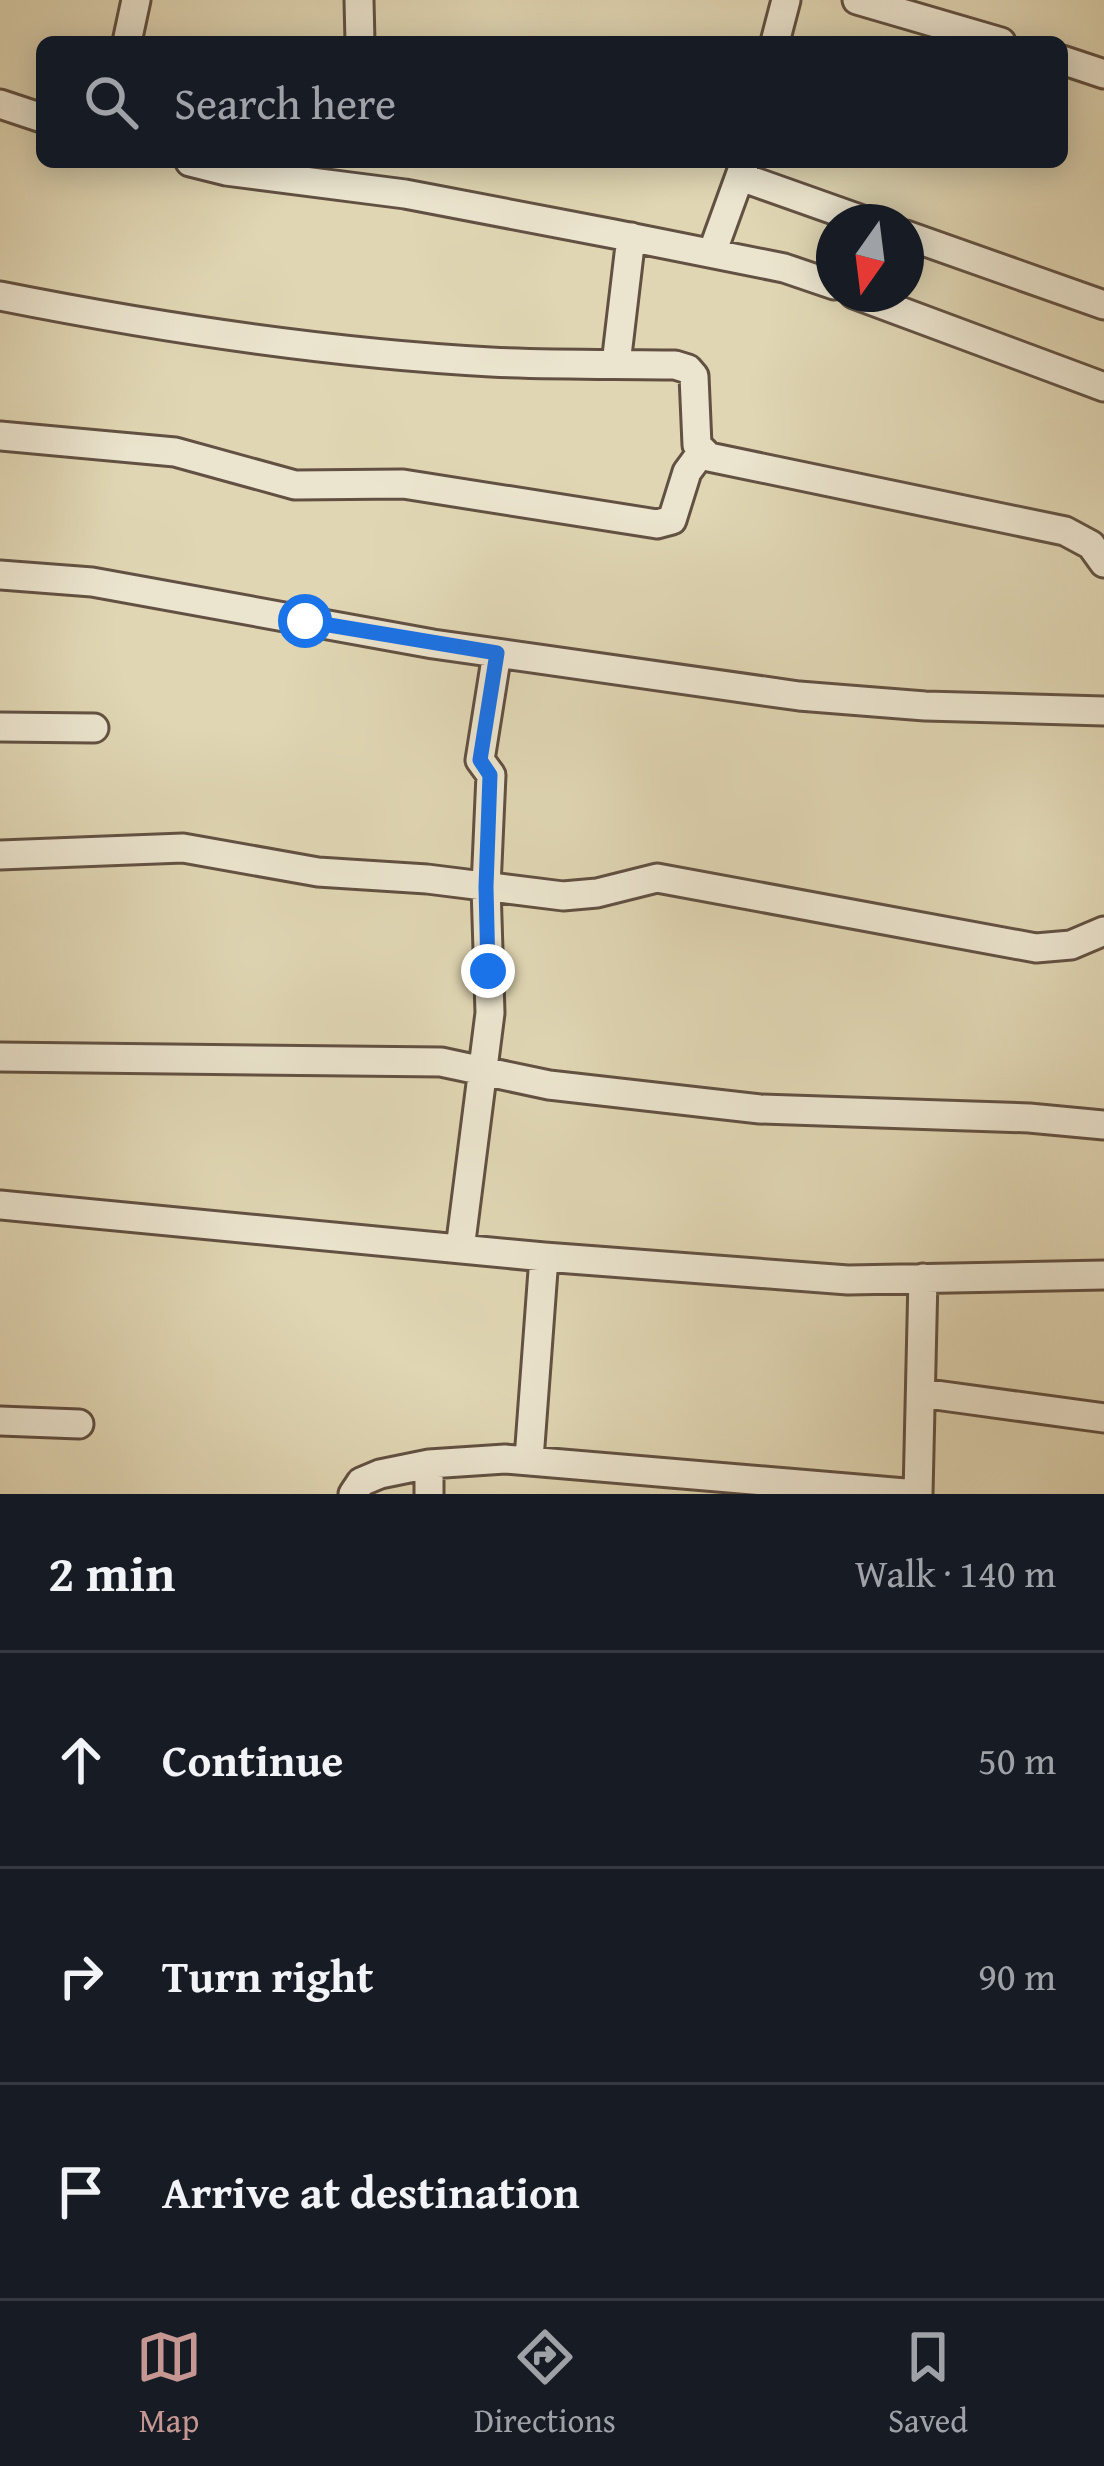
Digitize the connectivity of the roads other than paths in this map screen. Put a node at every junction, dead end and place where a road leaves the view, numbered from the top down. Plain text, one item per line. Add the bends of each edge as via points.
1 (136, 0) edge
2 (786, 0) edge
3 (857, 0) edge
4 (354, 1) edge
5 (956, 14) edge
6 (128, 36) edge
7 (359, 36) edge
8 (777, 36) edge
9 (991, 36) edge
10 (1068, 62) edge
11 (1104, 74) edge
12 (0, 104) edge
13 (36, 116) edge
14 (214, 168) edge
15 (743, 170) edge
16 (347, 174) edge
17 (825, 204) edge
18 (631, 237) junction
19 (924, 241) edge
20 (712, 253) junction
21 (816, 279) edge
22 (0, 296) edge
23 (1104, 305) edge
24 (902, 312) edge
25 (616, 364) junction
26 (1104, 387) edge
27 (0, 436) edge
28 (701, 452) junction
29 (1104, 563) edge
30 (0, 574) edge
31 (497, 653) junction
32 (1104, 711) edge
33 (0, 728) edge
34 (94, 728) dead end
35 (0, 855) edge
36 (486, 887) junction
37 (1104, 932) edge
38 (0, 1057) edge
39 (481, 1071) junction
40 (1104, 1125) edge
41 (0, 1205) edge
42 (460, 1249) junction
43 (544, 1258) junction
44 (1104, 1275) edge
45 (923, 1278) junction
46 (921, 1394) junction
47 (1104, 1418) edge
48 (0, 1421) edge
49 (79, 1424) dead end
50 (529, 1459) junction
51 (429, 1464) junction
52 (353, 1494) edge
53 (429, 1494) edge
54 (918, 1494) edge

1 - 6 street
2 - 8 street
3 - 5 street
4 - 7 street
5 - 9 street
10 - 11 street
12 - 13 street
14 - 16 street
15 - 17 street
15 - 20 street
16 - 18 street
18 - 20 street
18 - 25 street
19 - 23 street
20 - 21 street
22 - 25 street via 392,354
24 - 26 street
25 - 28 street via 688,369 698,385
27 - 28 street via 175,452 295,485 403,484 657,524 672,520
28 - 29 street via 1065,531 1091,544
30 - 31 street via 92,581
31 - 32 street via 861,702
31 - 36 street via 480,760 490,775
33 - 34 street
35 - 36 street via 183,848 318,872
36 - 37 street via 579,896 657,878 1036,948
36 - 39 street via 490,1013
38 - 39 street via 441,1061
39 - 40 street via 760,1108
39 - 42 street
41 - 42 street
42 - 43 street
43 - 45 street
43 - 50 street
44 - 45 street
45 - 46 street
46 - 47 street
46 - 54 street
48 - 49 street
50 - 51 street
50 - 54 street
51 - 52 street via 380,1474
51 - 53 street

